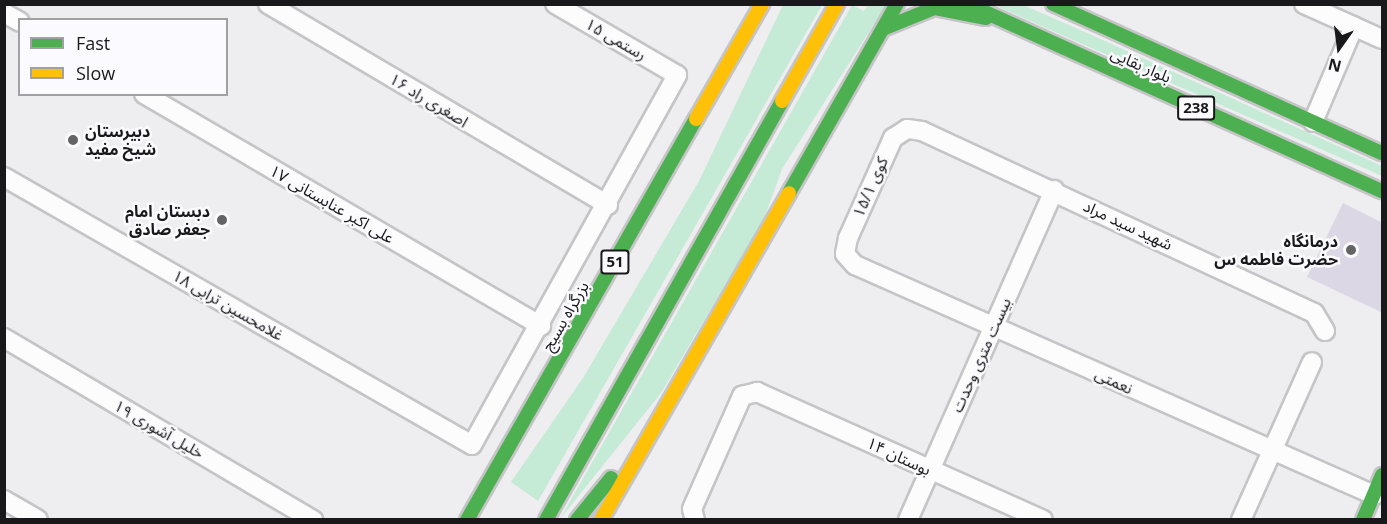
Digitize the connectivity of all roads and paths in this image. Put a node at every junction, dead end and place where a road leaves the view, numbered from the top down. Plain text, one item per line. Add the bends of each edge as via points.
1 (268, 4) edge
2 (555, 4) edge
3 (762, 4) edge
4 (837, 4) edge
5 (897, 4) edge
6 (967, 4) edge
7 (1053, 4) edge
8 (1304, 4) edge
9 (4, 14) edge
10 (18, 21) edge
11 (1008, 25) junction
12 (1353, 26) junction
13 (882, 30) junction
14 (1383, 39) edge
15 (147, 96) edge
16 (1313, 122) junction
17 (922, 131) joint
18 (1383, 153) edge
19 (4, 177) edge
20 (1054, 190) junction
21 (1383, 191) edge
22 (608, 206) junction
23 (855, 265) joint
24 (541, 326) junction
25 (994, 326) junction
26 (1325, 330) dead end
27 (4, 338) edge
28 (1312, 362) dead end
29 (656, 423) junction
30 (1270, 452) junction
31 (929, 471) junction
32 (1383, 475) edge
33 (1374, 495) junction
34 (4, 500) edge
35 (38, 519) edge
36 (313, 519) edge
37 (467, 519) edge
38 (546, 519) edge
39 (577, 519) edge
40 (601, 519) edge
41 (695, 519) edge
42 (908, 519) edge
43 (1043, 519) edge
44 (1241, 519) edge
45 (1363, 519) edge

1 - 22 street, اصغری راد ۱۶
2 - 22 street, رستمی ۱۵ via 677,75
3 - 37 main road, بزرگراه بسیج / 51
4 - 38 main road
5 - 13 main road
6 - 11 main road
7 - 16 main road, بلوار بقایی / 238
8 - 12 street
9 - 10 street
11 - 13 main road, بلوار بقایی / 238 via 934,8 909,14
11 - 21 main road, بلوار بقایی / 238
12 - 14 street
12 - 16 street
13 - 29 main road
15 - 24 street, علی اکبر عنابستانی ۱۷
16 - 18 main road, بلوار بقایی / 238
17 - 20 street, شهید سید مراد
17 - 23 street, کوی ۱۵/۱ via 907,129 892,138 848,238 845,254
19 - 24 street, غلامحسین ترابی ۱۸ via 472,445
20 - 25 street, بیست متری وحدت
20 - 26 street, شهید سید مراد via 1314,313
22 - 24 street
23 - 25 street, نعمتی
25 - 30 street, نعمتی
25 - 31 street, بیست متری وحدت
27 - 36 street, خلیل آشوری ۱۹
28 - 30 street
29 - 39 main road
29 - 40 main road
30 - 33 street, نعمتی
30 - 44 street
31 - 41 street, بوستان ۱۴ via 757,392 742,396 692,509
31 - 42 street, بیست متری وحدت
31 - 43 street, بوستان ۱۴
32 - 33 main road
33 - 45 main road
34 - 35 street

